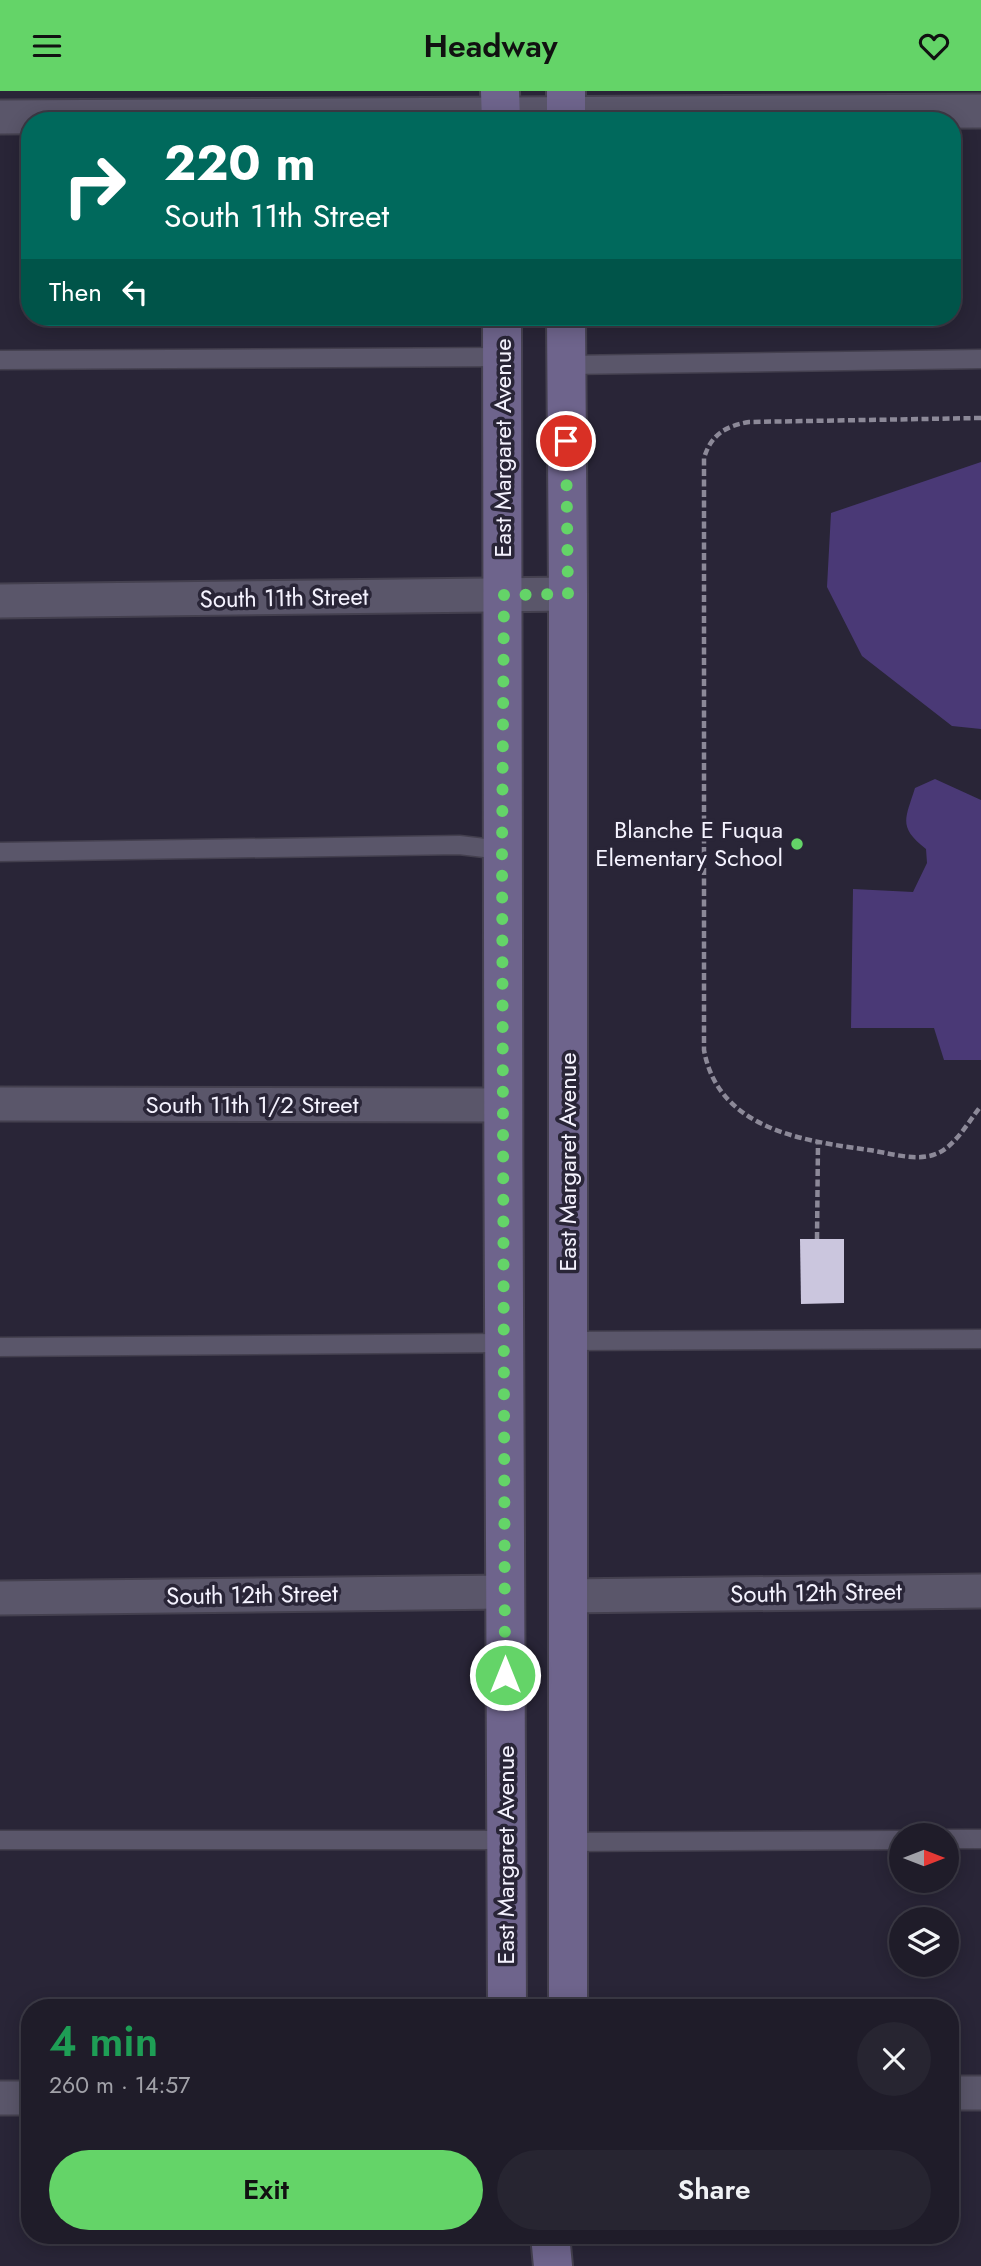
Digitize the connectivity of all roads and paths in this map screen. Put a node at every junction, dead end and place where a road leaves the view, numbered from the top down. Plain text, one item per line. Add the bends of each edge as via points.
1 (500, 109) edge
2 (566, 109) edge
3 (981, 111) edge
4 (312, 112) edge
5 (0, 117) edge
6 (21, 117) edge
7 (502, 326) edge
8 (566, 326) edge
9 (502, 357) junction
10 (981, 359) edge
11 (0, 360) edge
12 (566, 365) junction
13 (981, 418) edge
14 (568, 594) junction
15 (504, 595) junction
16 (0, 601) edge
17 (502, 851) junction
18 (0, 852) edge
19 (0, 1104) edge
20 (503, 1105) junction
21 (981, 1106) edge
22 (818, 1141) junction
23 (817, 1239) dead end
24 (981, 1339) edge
25 (568, 1341) junction
26 (502, 1343) junction
27 (0, 1347) edge
28 (981, 1591) edge
29 (505, 1592) junction
30 (567, 1596) junction
31 (0, 1598) edge
32 (959, 1839) edge
33 (981, 1839) edge
34 (0, 1840) edge
35 (505, 1840) junction
36 (889, 1840) edge
37 (568, 1842) junction
38 (507, 1999) edge
39 (568, 1999) edge
40 (959, 2093) edge
41 (981, 2093) edge
42 (0, 2098) edge
43 (21, 2098) edge
44 (551, 2244) edge
45 (553, 2266) edge

1 - 2 street
1 - 4 street
2 - 3 street
5 - 6 street
7 - 9 main road, East Margaret Avenue
8 - 12 main road, East Margaret Avenue
9 - 11 lane
9 - 15 main road, East Margaret Avenue
10 - 12 lane
12 - 14 main road, East Margaret Avenue
13 - 22 path via 749,422 718,432 704,458 705,1058 714,1083 740,1112 779,1131
14 - 15 street, South 11th Street
14 - 25 main road, East Margaret Avenue
15 - 16 street, South 11th Street
15 - 17 main road, East Margaret Avenue
17 - 18 lane via 459,845
17 - 20 main road, East Margaret Avenue
19 - 20 street, South 11th 1/2 Street
20 - 26 main road, East Margaret Avenue
21 - 22 path via 936,1155 914,1156
22 - 23 path
24 - 25 lane
25 - 30 main road, East Margaret Avenue
26 - 27 lane
26 - 29 main road, East Margaret Avenue
28 - 30 street, South 12th Street
29 - 31 street, South 12th Street
29 - 35 main road, East Margaret Avenue
30 - 37 main road, East Margaret Avenue
32 - 33 lane
34 - 35 lane
35 - 38 main road, East Margaret Avenue
36 - 37 lane
37 - 39 main road, East Margaret Avenue
40 - 41 street
42 - 43 street
44 - 45 main road

